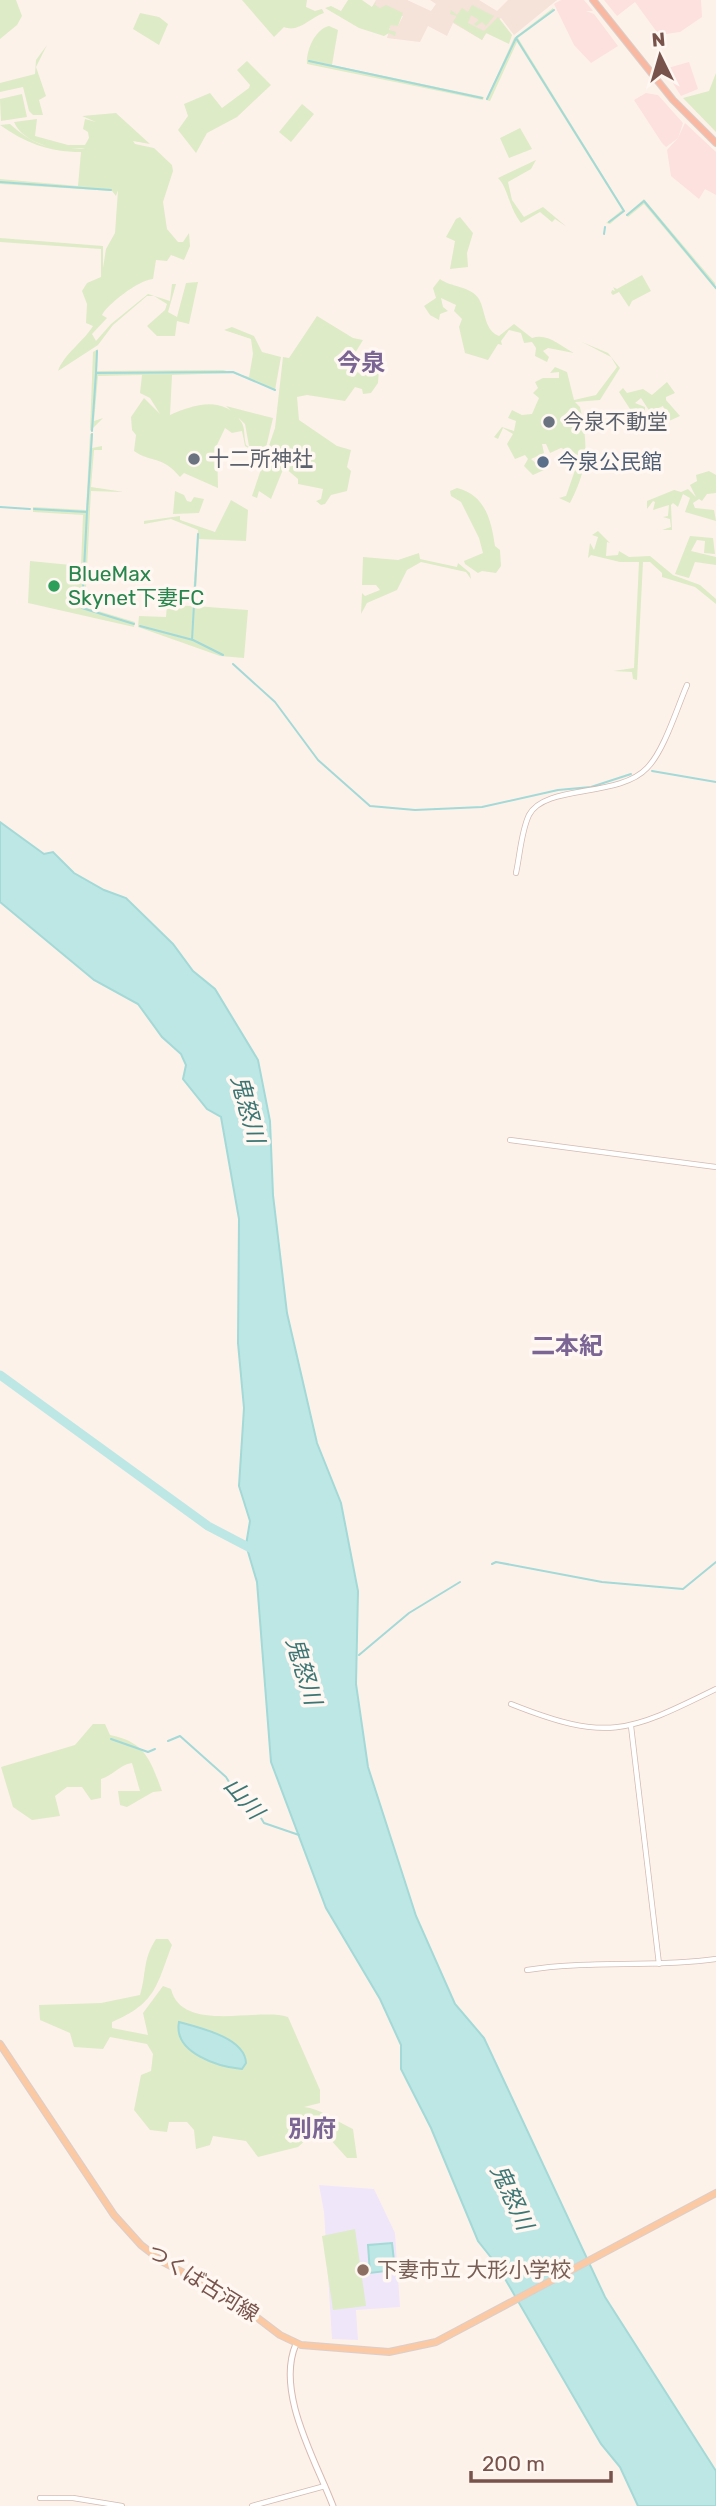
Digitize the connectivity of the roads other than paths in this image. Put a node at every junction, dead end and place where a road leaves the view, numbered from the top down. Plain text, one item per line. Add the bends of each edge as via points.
1 (593, 0) edge
2 (716, 143) edge
3 (687, 685) dead end
4 (516, 873) dead end
5 (510, 1140) dead end
6 (716, 1167) edge
7 (716, 1689) edge
8 (511, 1704) dead end
9 (631, 1726) junction
10 (716, 1959) edge
11 (659, 1964) junction
12 (527, 1970) dead end
13 (0, 2044) edge
14 (716, 2193) edge
15 (296, 2344) junction
16 (325, 2486) junction
17 (40, 2498) dead end
18 (121, 2506) edge
19 (252, 2506) edge
20 (333, 2506) edge

1 - 2 highway via 673,100
3 - 4 street via 646,770 608,788 550,798 534,808
5 - 6 street
7 - 9 street
8 - 9 street via 571,1725 600,1729
9 - 11 street
10 - 11 street
11 - 12 street via 581,1963
13 - 15 main road, つくば古河線 via 114,2215 137,2241 163,2262 240,2303
14 - 15 main road, つくば古河線 via 429,2345 400,2351
15 - 16 main road via 292,2361 297,2414
16 - 19 street
16 - 20 main road
17 - 18 street

